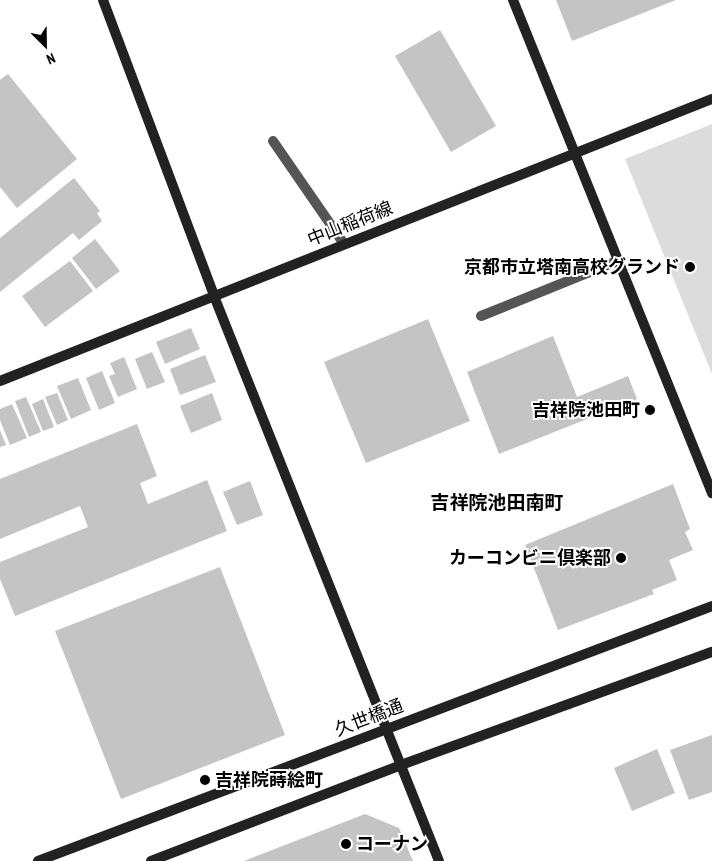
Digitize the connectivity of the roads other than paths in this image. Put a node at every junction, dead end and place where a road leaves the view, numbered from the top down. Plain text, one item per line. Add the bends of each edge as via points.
1 (103, 0) edge
2 (513, 0) edge
3 (712, 99) edge
4 (273, 141) dead end
5 (575, 153) junction
6 (344, 244) junction
7 (617, 261) junction
8 (214, 296) junction
9 (481, 316) dead end
10 (0, 381) edge
11 (712, 493) edge
12 (712, 606) edge
13 (712, 652) edge
14 (386, 729) junction
15 (401, 765) junction
16 (38, 861) edge
17 (151, 861) edge
18 (439, 861) edge

1 - 8 street
2 - 5 street
3 - 5 street, 中山稲荷線
4 - 6 street
5 - 6 street, 中山稲荷線
5 - 7 street
6 - 8 street, 中山稲荷線
7 - 9 street
7 - 11 street
8 - 10 street, 中山稲荷線
8 - 14 street
12 - 14 street, 久世橋通
13 - 15 street
14 - 15 street
14 - 16 street, 久世橋通
15 - 17 street
15 - 18 street

